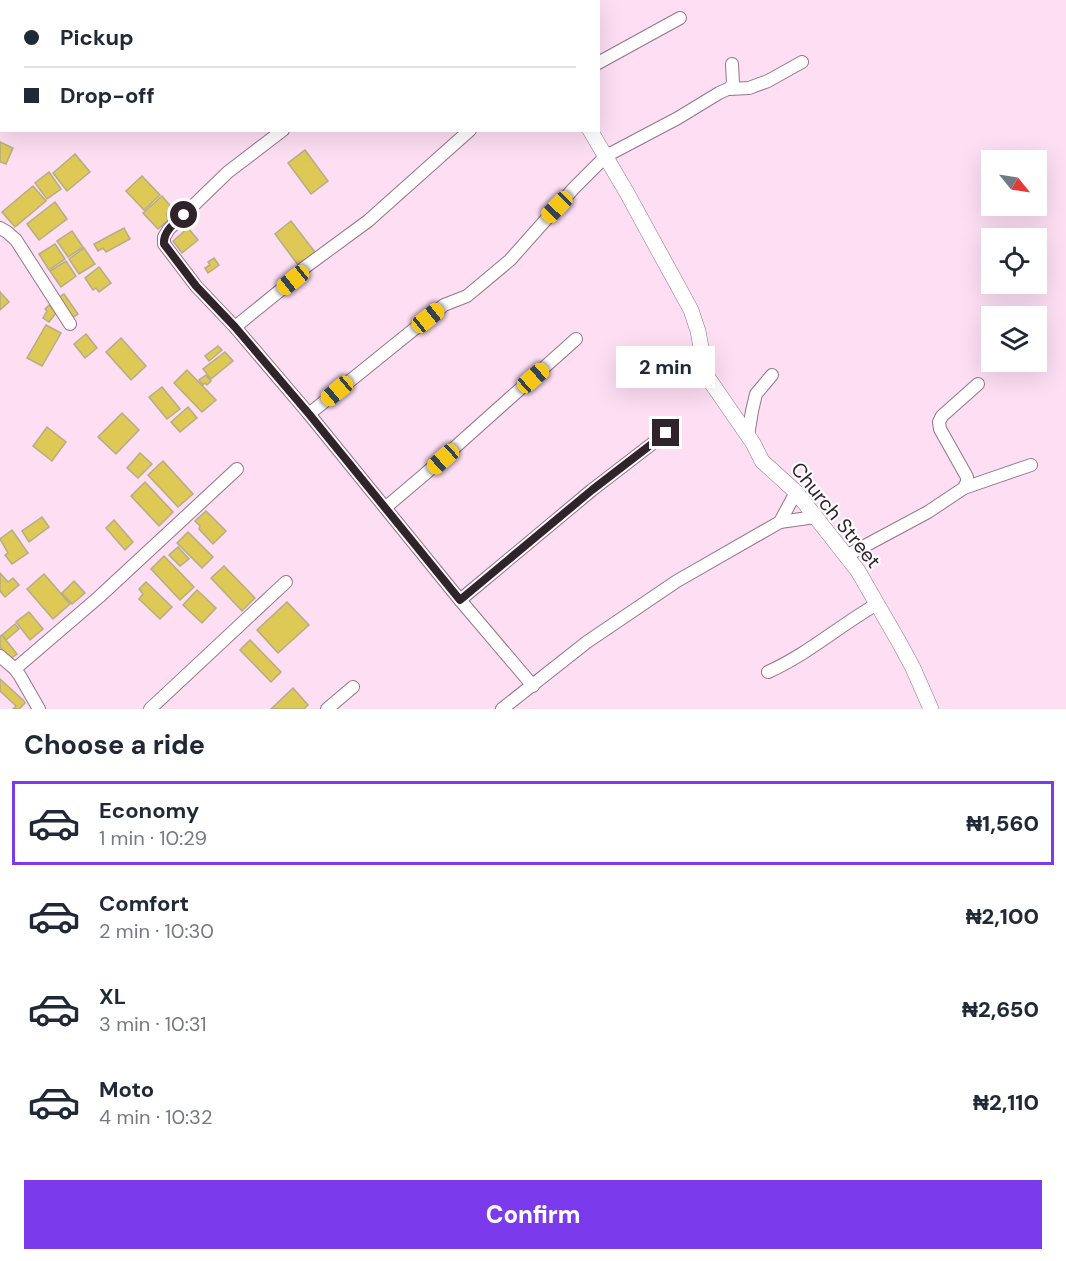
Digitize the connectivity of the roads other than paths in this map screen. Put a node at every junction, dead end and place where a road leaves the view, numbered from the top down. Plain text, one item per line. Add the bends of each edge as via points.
1 (680, 18) dead end
2 (600, 62) edge
3 (802, 62) dead end
4 (732, 64) dead end
5 (729, 89) junction
6 (280, 132) edge
7 (468, 132) edge
8 (592, 132) edge
9 (606, 156) junction
10 (0, 228) edge
11 (70, 324) dead end
12 (235, 327) junction
13 (576, 339) dead end
14 (772, 375) dead end
15 (978, 384) dead end
16 (309, 414) junction
17 (666, 433) dead end
18 (748, 435) junction
19 (1031, 465) dead end
20 (237, 469) dead end
21 (964, 488) junction
22 (796, 492) junction
23 (386, 507) junction
24 (815, 517) junction
25 (780, 522) junction
26 (846, 556) junction
27 (286, 582) dead end
28 (460, 600) junction
29 (877, 604) junction
30 (0, 656) edge
31 (15, 669) junction
32 (768, 672) dead end
33 (532, 686) junction
34 (353, 687) dead end
35 (37, 709) edge
36 (150, 709) edge
37 (327, 709) edge
38 (502, 709) edge
39 (931, 709) edge

1 - 2 street
3 - 5 street via 768,81
4 - 5 street via 733,83
5 - 9 street
6 - 12 street via 228,172 164,237 164,244 196,286
7 - 12 street via 368,221 304,268
8 - 9 street, Church Street
9 - 16 street via 510,260 467,296 444,305
9 - 18 street, Church Street via 691,310 706,375
10 - 11 street via 16,240
12 - 16 street
13 - 23 street
14 - 18 street via 756,394
15 - 21 street via 939,422 966,477
16 - 23 street
17 - 28 street
18 - 22 street, Church Street via 762,461
19 - 21 street
20 - 31 street
21 - 26 street
22 - 24 street, Church Street
22 - 25 street
23 - 28 street
24 - 25 street
24 - 26 street, Church Street
25 - 33 street via 676,581 587,642
26 - 29 street, Church Street
27 - 36 street
28 - 33 street
29 - 32 street via 805,653
29 - 39 street, Church Street
30 - 31 street
31 - 35 street
33 - 38 street
34 - 37 street

